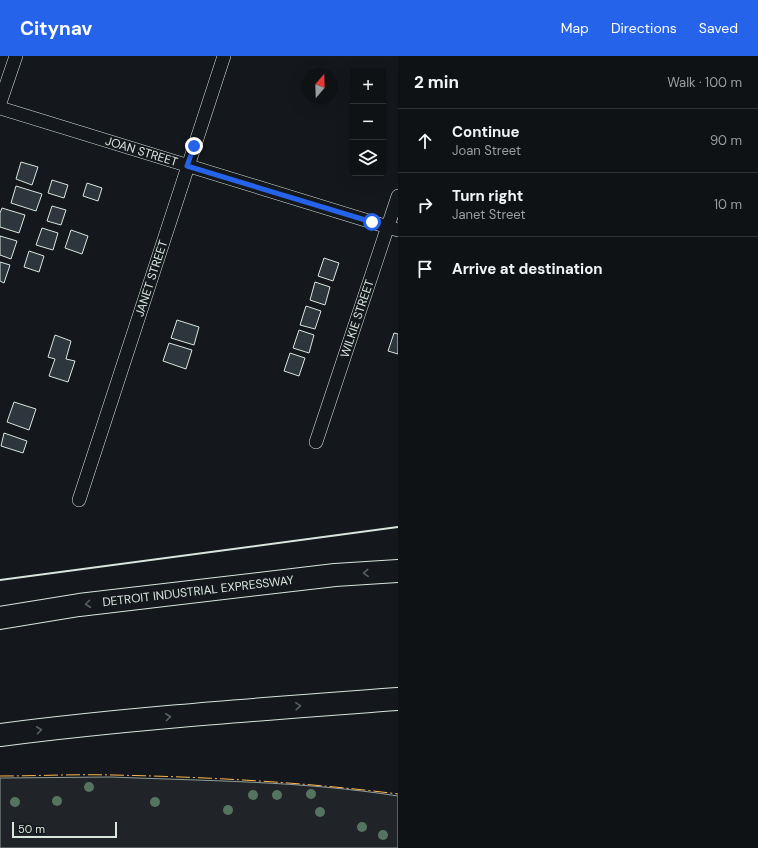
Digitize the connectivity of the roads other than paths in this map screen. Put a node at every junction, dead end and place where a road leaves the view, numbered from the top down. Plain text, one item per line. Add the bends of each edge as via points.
1 (16, 56) edge
2 (224, 56) edge
3 (0, 103) edge
4 (0, 108) edge
5 (187, 166) junction
6 (398, 196) edge
7 (393, 228) edge
8 (316, 442) dead end
9 (78, 500) dead end
10 (398, 571) edge
11 (0, 618) edge
12 (398, 699) edge
13 (0, 735) edge

1 - 3 street
2 - 5 street, JANET STREET
4 - 5 street, JOAN STREET
5 - 7 street, JOAN STREET
5 - 9 street, JANET STREET
6 - 7 street, WILKIE STREET
7 - 8 street, WILKIE STREET
10 -> 11 highway, DETROIT INDUSTRIAL EXPRESSWAY via 335,575 79,605
13 -> 12 highway via 218,712

